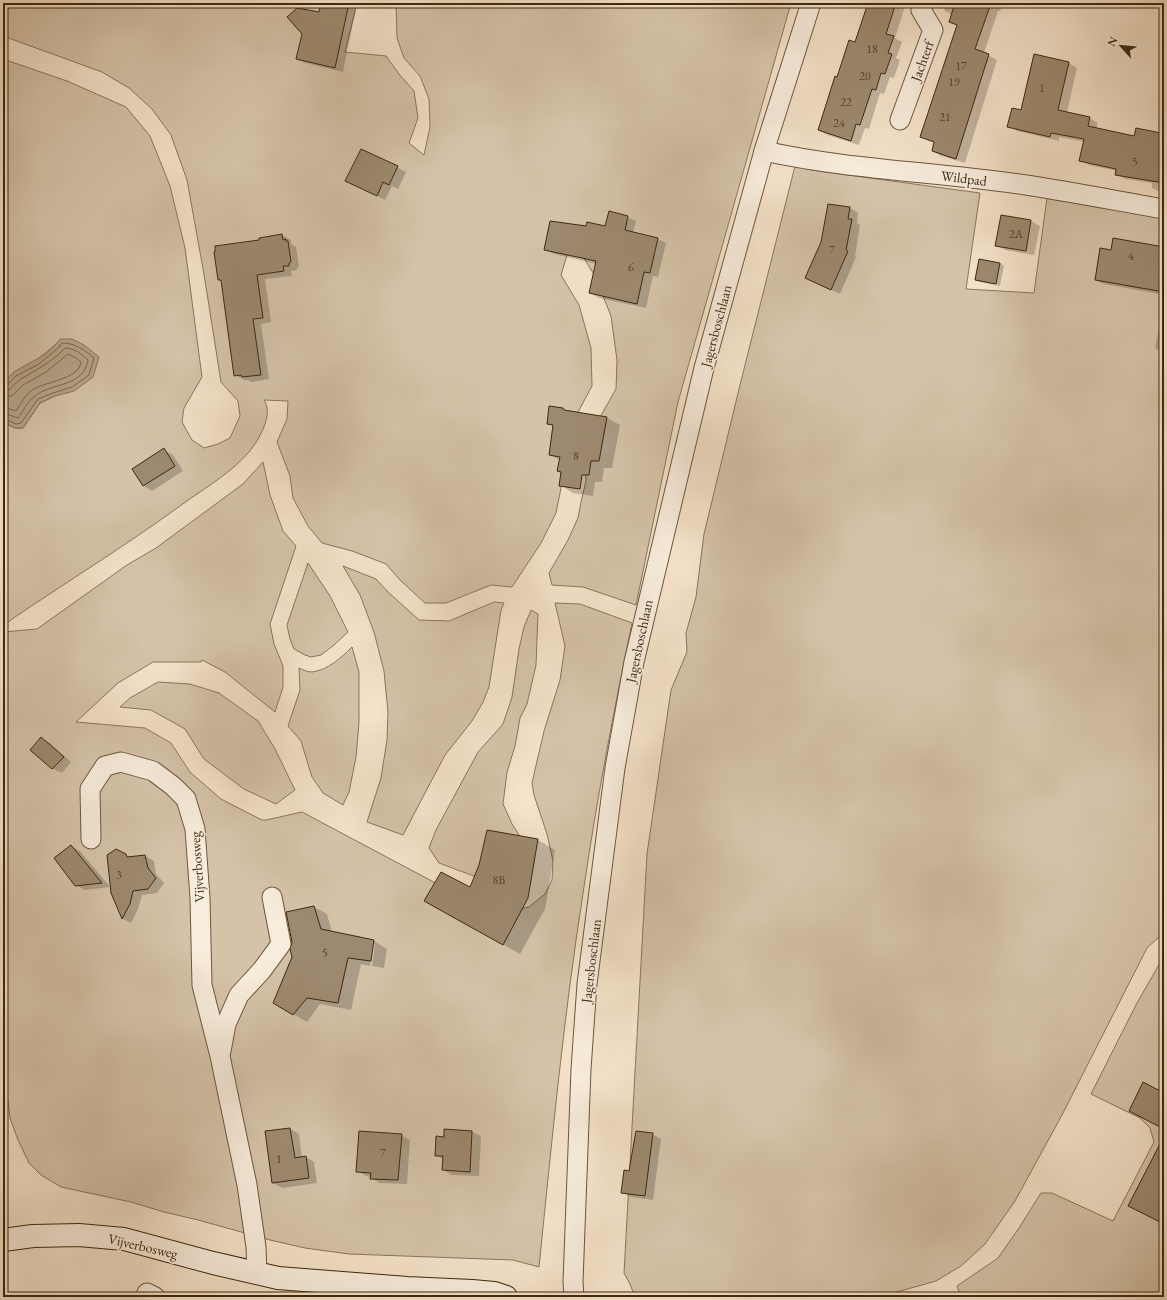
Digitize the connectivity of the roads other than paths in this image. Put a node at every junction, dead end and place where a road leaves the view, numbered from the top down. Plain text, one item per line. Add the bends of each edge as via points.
1 (811, 3) edge
2 (924, 3) edge
3 (900, 120) dead end
4 (764, 151) junction
5 (1164, 209) edge
6 (91, 839) dead end
7 (272, 897) dead end
8 (220, 1056) junction
9 (3, 1240) edge
10 (257, 1274) junction
11 (333, 1290) edge
12 (506, 1297) edge
13 (574, 1297) edge

1 - 4 street, Jagersboschlaan
2 - 3 street, Jachterf via 921,10 933,30
4 - 5 street, Wildpad via 859,166 1026,185
4 - 13 street, Jagersboschlaan via 704,368 650,591 615,768 587,984 581,1077
6 - 8 street, Vijverbosweg via 90,789 105,766 121,762 154,771 186,799 195,829 202,985
7 - 8 street, Vijverbosweg via 281,944 240,995 226,1024
8 - 10 street, Vijverbosweg via 247,1185 256,1247
9 - 10 main road, Vijverbosweg via 33,1236 79,1235 124,1239
10 - 11 main road, Vijverbosweg
11 - 12 main road, Vijverbosweg via 472,1291

